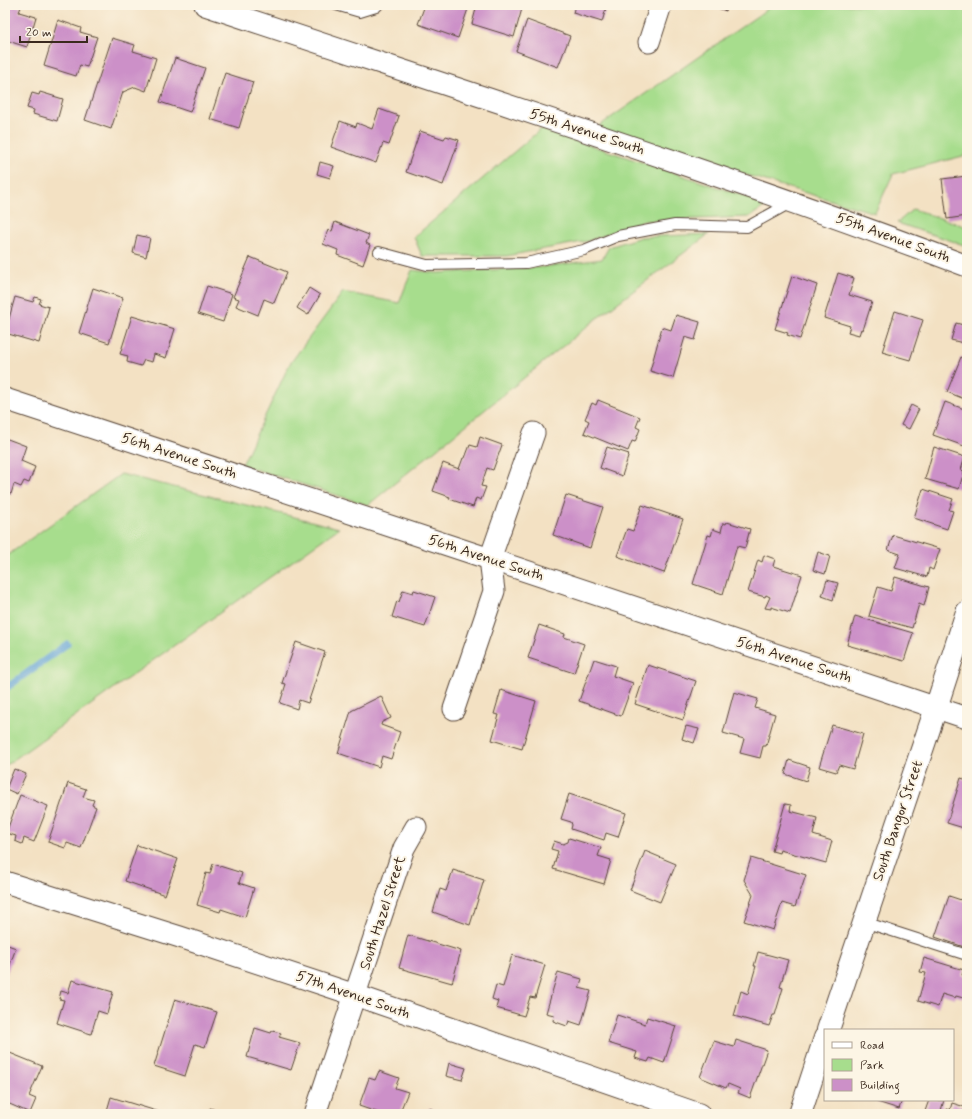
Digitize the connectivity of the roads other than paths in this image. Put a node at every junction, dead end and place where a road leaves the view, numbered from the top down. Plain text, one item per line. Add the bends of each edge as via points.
1 (205, 5) edge
2 (336, 5) edge
3 (378, 5) edge
4 (661, 5) edge
5 (649, 42) dead end
6 (793, 202) junction
7 (379, 252) dead end
8 (967, 266) edge
9 (5, 399) edge
10 (534, 433) dead end
11 (490, 559) junction
12 (967, 612) edge
13 (936, 708) junction
14 (454, 709) dead end
15 (967, 718) edge
16 (416, 827) dead end
17 (5, 882) edge
18 (864, 922) junction
19 (967, 955) edge
20 (355, 995) junction
21 (828, 1029) edge
22 (824, 1041) edge
23 (315, 1114) edge
24 (699, 1114) edge
25 (800, 1114) edge

1 - 6 street, 55th Avenue South
2 - 3 lane via 360,12
4 - 5 street
6 - 7 lane via 747,227 675,225 618,236 584,250 526,263 427,265
6 - 8 street, 55th Avenue South
9 - 11 street, 56th Avenue South
10 - 11 street
11 - 13 street, 56th Avenue South
11 - 14 street via 494,591
12 - 13 street, South Bangor Street
13 - 15 street, 56th Avenue South
13 - 18 street, South Bangor Street
16 - 20 street, South Hazel Street via 404,848
17 - 20 street, 57th Avenue South
18 - 19 lane
18 - 21 street, South Bangor Street
20 - 23 street, South Hazel Street
20 - 24 street, 57th Avenue South
22 - 25 street

